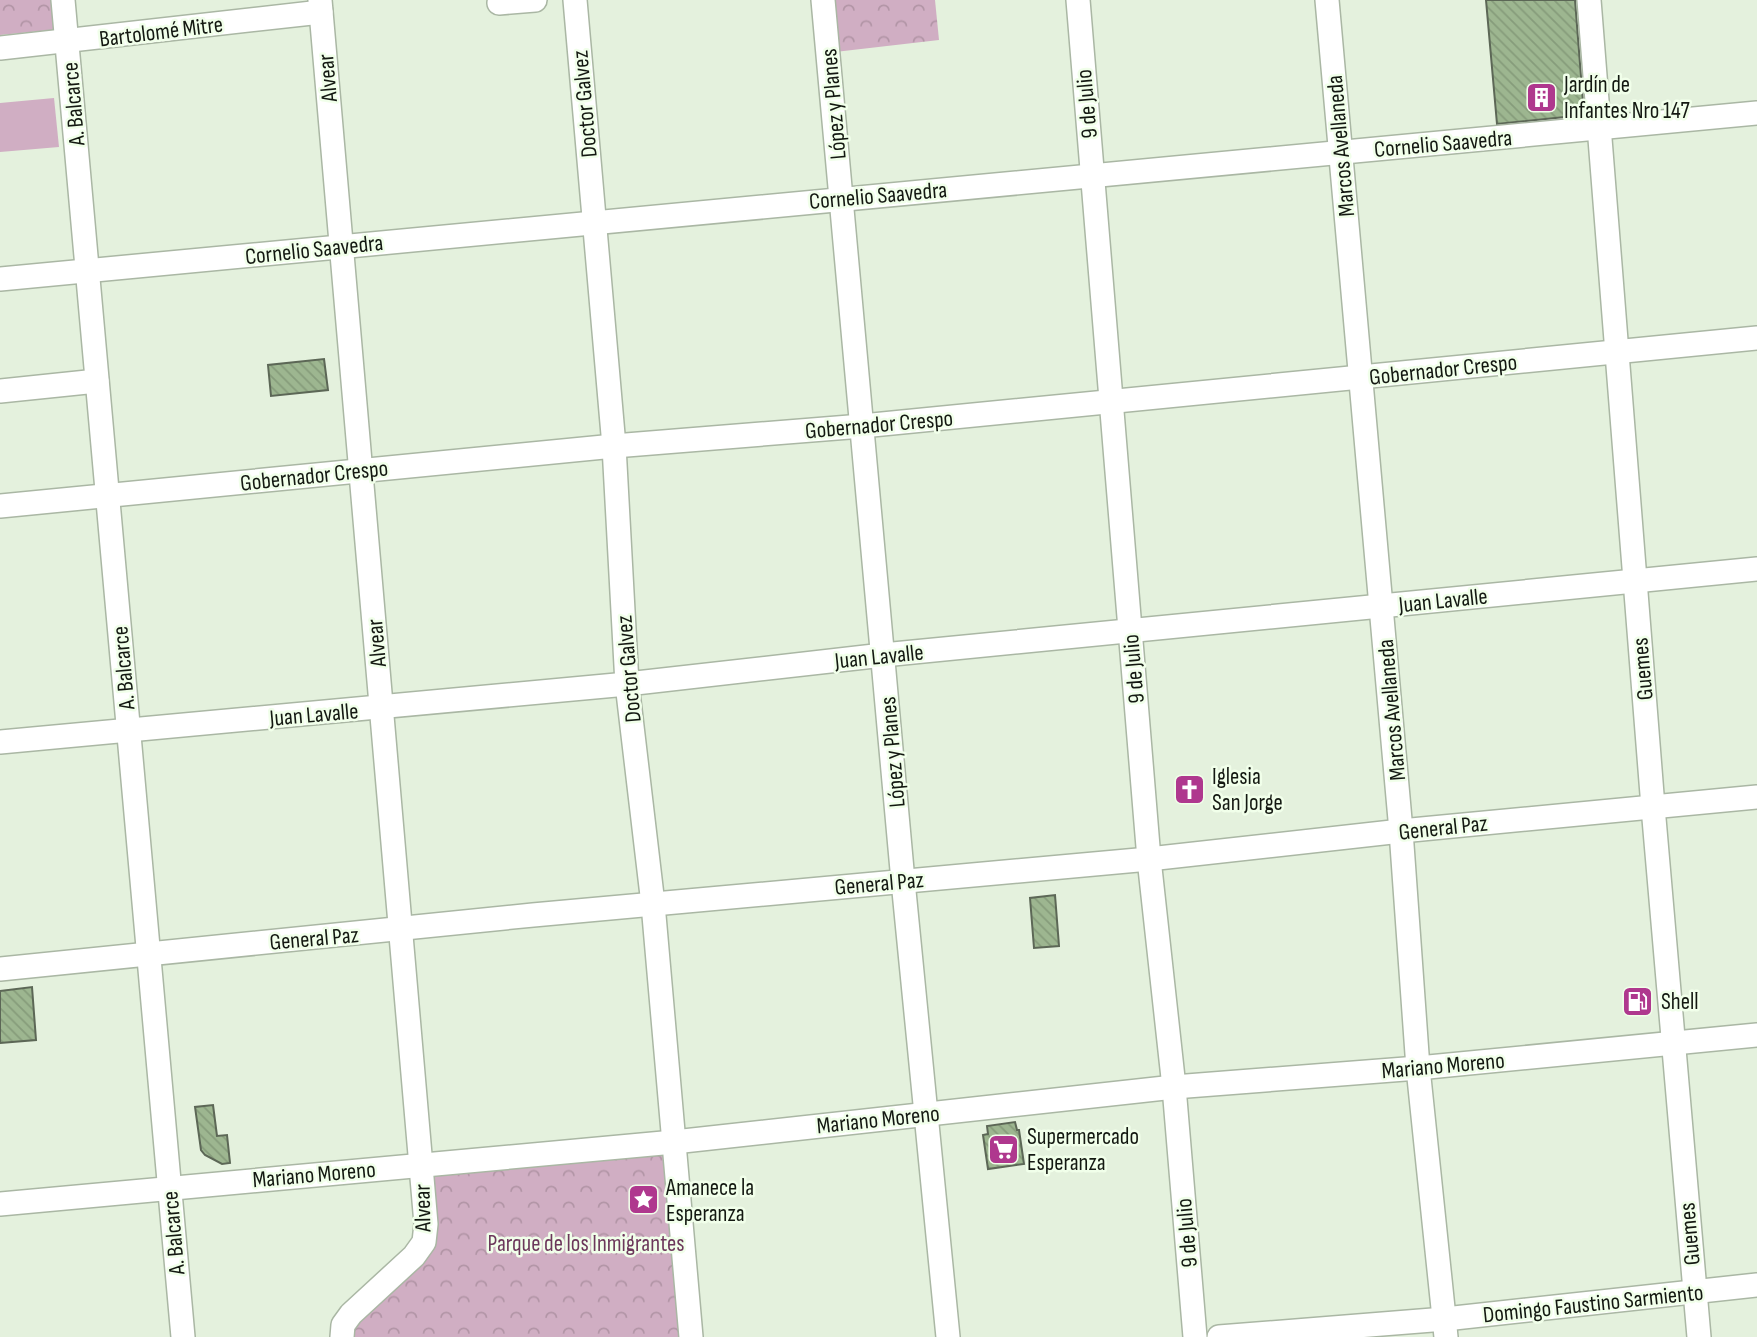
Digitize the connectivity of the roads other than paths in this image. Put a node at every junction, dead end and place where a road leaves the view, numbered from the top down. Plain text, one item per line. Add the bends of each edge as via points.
1 (63, 0) edge
2 (535, 0) edge
3 (575, 0) edge
4 (823, 0) edge
5 (1078, 0) edge
6 (1327, 0) edge
7 (1589, 0) edge
8 (499, 3) dead end
9 (321, 6) edge
10 (67, 41) junction
11 (0, 48) edge
12 (1757, 113) edge
13 (1599, 128) junction
14 (1340, 152) junction
15 (1092, 176) junction
16 (841, 198) junction
17 (594, 222) junction
18 (342, 246) junction
19 (88, 271) junction
20 (0, 279) edge
21 (1757, 338) edge
22 (1617, 352) junction
23 (1361, 377) junction
24 (97, 381) junction
25 (0, 391) edge
26 (1111, 402) junction
27 (862, 426) junction
28 (614, 446) junction
29 (361, 471) junction
30 (108, 495) junction
31 (0, 506) edge
32 (1757, 569) edge
33 (1635, 582) junction
34 (1381, 606) junction
35 (1130, 631) junction
36 (883, 655) junction
37 (627, 684) junction
38 (382, 708) junction
39 (129, 730) junction
40 (0, 742) edge
41 (1757, 797) edge
42 (1653, 807) junction
43 (1401, 831) junction
44 (1149, 859) junction
45 (903, 881) junction
46 (653, 904) junction
47 (400, 930) junction
48 (149, 953) junction
49 (0, 969) edge
50 (1757, 1035) edge
51 (1673, 1043) junction
52 (1418, 1068) junction
53 (1174, 1087) junction
54 (926, 1113) junction
55 (674, 1142) junction
56 (421, 1164) junction
57 (170, 1188) junction
58 (0, 1204) edge
59 (1757, 1285) edge
60 (1694, 1291) junction
61 (1445, 1328) edge
62 (183, 1337) edge
63 (342, 1337) edge
64 (691, 1337) edge
65 (948, 1337) edge
66 (1195, 1337) edge
67 (1219, 1337) edge
68 (1699, 1337) edge

1 - 10 street, A. Balcarce
2 - 8 street
3 - 17 street, Doctor Galvez
4 - 16 street, López y Planes
5 - 15 street, 9 de Julio
6 - 14 street, Marcos Avellaneda
7 - 13 street, Guemes
9 - 10 street, Bartolomé Mitre
9 - 18 street, Alvear
10 - 11 street, Bartolomé Mitre
10 - 19 street, A. Balcarce
12 - 13 street, Cornelio Saavedra
13 - 14 street, Cornelio Saavedra
13 - 22 street, Guemes
14 - 15 street, Cornelio Saavedra
14 - 23 street, Marcos Avellaneda
15 - 16 street, Cornelio Saavedra
15 - 26 street, 9 de Julio
16 - 17 street, Cornelio Saavedra
16 - 27 street, López y Planes
17 - 18 street, Cornelio Saavedra
17 - 28 street, Doctor Galvez
18 - 19 street, Cornelio Saavedra
18 - 29 street, Alvear
19 - 20 street, Cornelio Saavedra
19 - 24 street, A. Balcarce
21 - 22 street, Gobernador Crespo
22 - 23 street, Gobernador Crespo
22 - 33 street, Guemes
23 - 26 street, Gobernador Crespo
23 - 34 street, Marcos Avellaneda
24 - 25 street
24 - 30 street, A. Balcarce
26 - 27 street, Gobernador Crespo
26 - 35 street, 9 de Julio
27 - 28 street, Gobernador Crespo
27 - 36 street, López y Planes
28 - 29 street, Gobernador Crespo
28 - 37 street, Doctor Galvez
29 - 30 street, Gobernador Crespo
29 - 38 street, Alvear
30 - 31 street, Gobernador Crespo
30 - 39 street, A. Balcarce
32 - 33 street, Juan Lavalle
33 - 34 street, Juan Lavalle
33 - 42 street, Guemes
34 - 35 street, Juan Lavalle
34 - 43 street, Marcos Avellaneda
35 - 36 street, Juan Lavalle
35 - 44 street, 9 de Julio
36 - 37 street, Juan Lavalle
36 - 45 street, López y Planes
37 - 38 street, Juan Lavalle
37 - 46 street, Doctor Galvez
38 - 39 street, Juan Lavalle
38 - 47 street, Alvear
39 - 40 street, Juan Lavalle
39 - 48 street, A. Balcarce
41 - 42 street, General Paz
42 - 43 street, General Paz
42 - 51 street, Guemes
43 - 44 street, General Paz
43 - 52 street, Marcos Avellaneda
44 - 45 street, General Paz
44 - 53 street, 9 de Julio
45 - 46 street, General Paz
45 - 54 street, López y Planes
46 - 47 street, General Paz
46 - 55 street, Doctor Galvez
47 - 48 street, General Paz
47 - 56 street, Alvear
48 - 49 street, General Paz
48 - 57 street, A. Balcarce
50 - 51 street, Mariano Moreno
51 - 52 street, Mariano Moreno
51 - 60 street, Guemes
52 - 53 street, Mariano Moreno
52 - 61 street, Marcos Avellaneda
53 - 54 street, Mariano Moreno
53 - 66 street, 9 de Julio
54 - 55 street, Mariano Moreno
54 - 65 street, López y Planes
55 - 56 street, Mariano Moreno
55 - 64 street, Doctor Galvez
56 - 57 street, Mariano Moreno
56 - 63 street, Alvear via 424,1242 351,1314
57 - 58 street, Mariano Moreno
57 - 62 street, A. Balcarce
59 - 60 street, Domingo Faustino Sarmiento
60 - 61 street, Domingo Faustino Sarmiento
60 - 68 street, Guemes
61 - 67 street, Domingo Faustino Sarmiento

